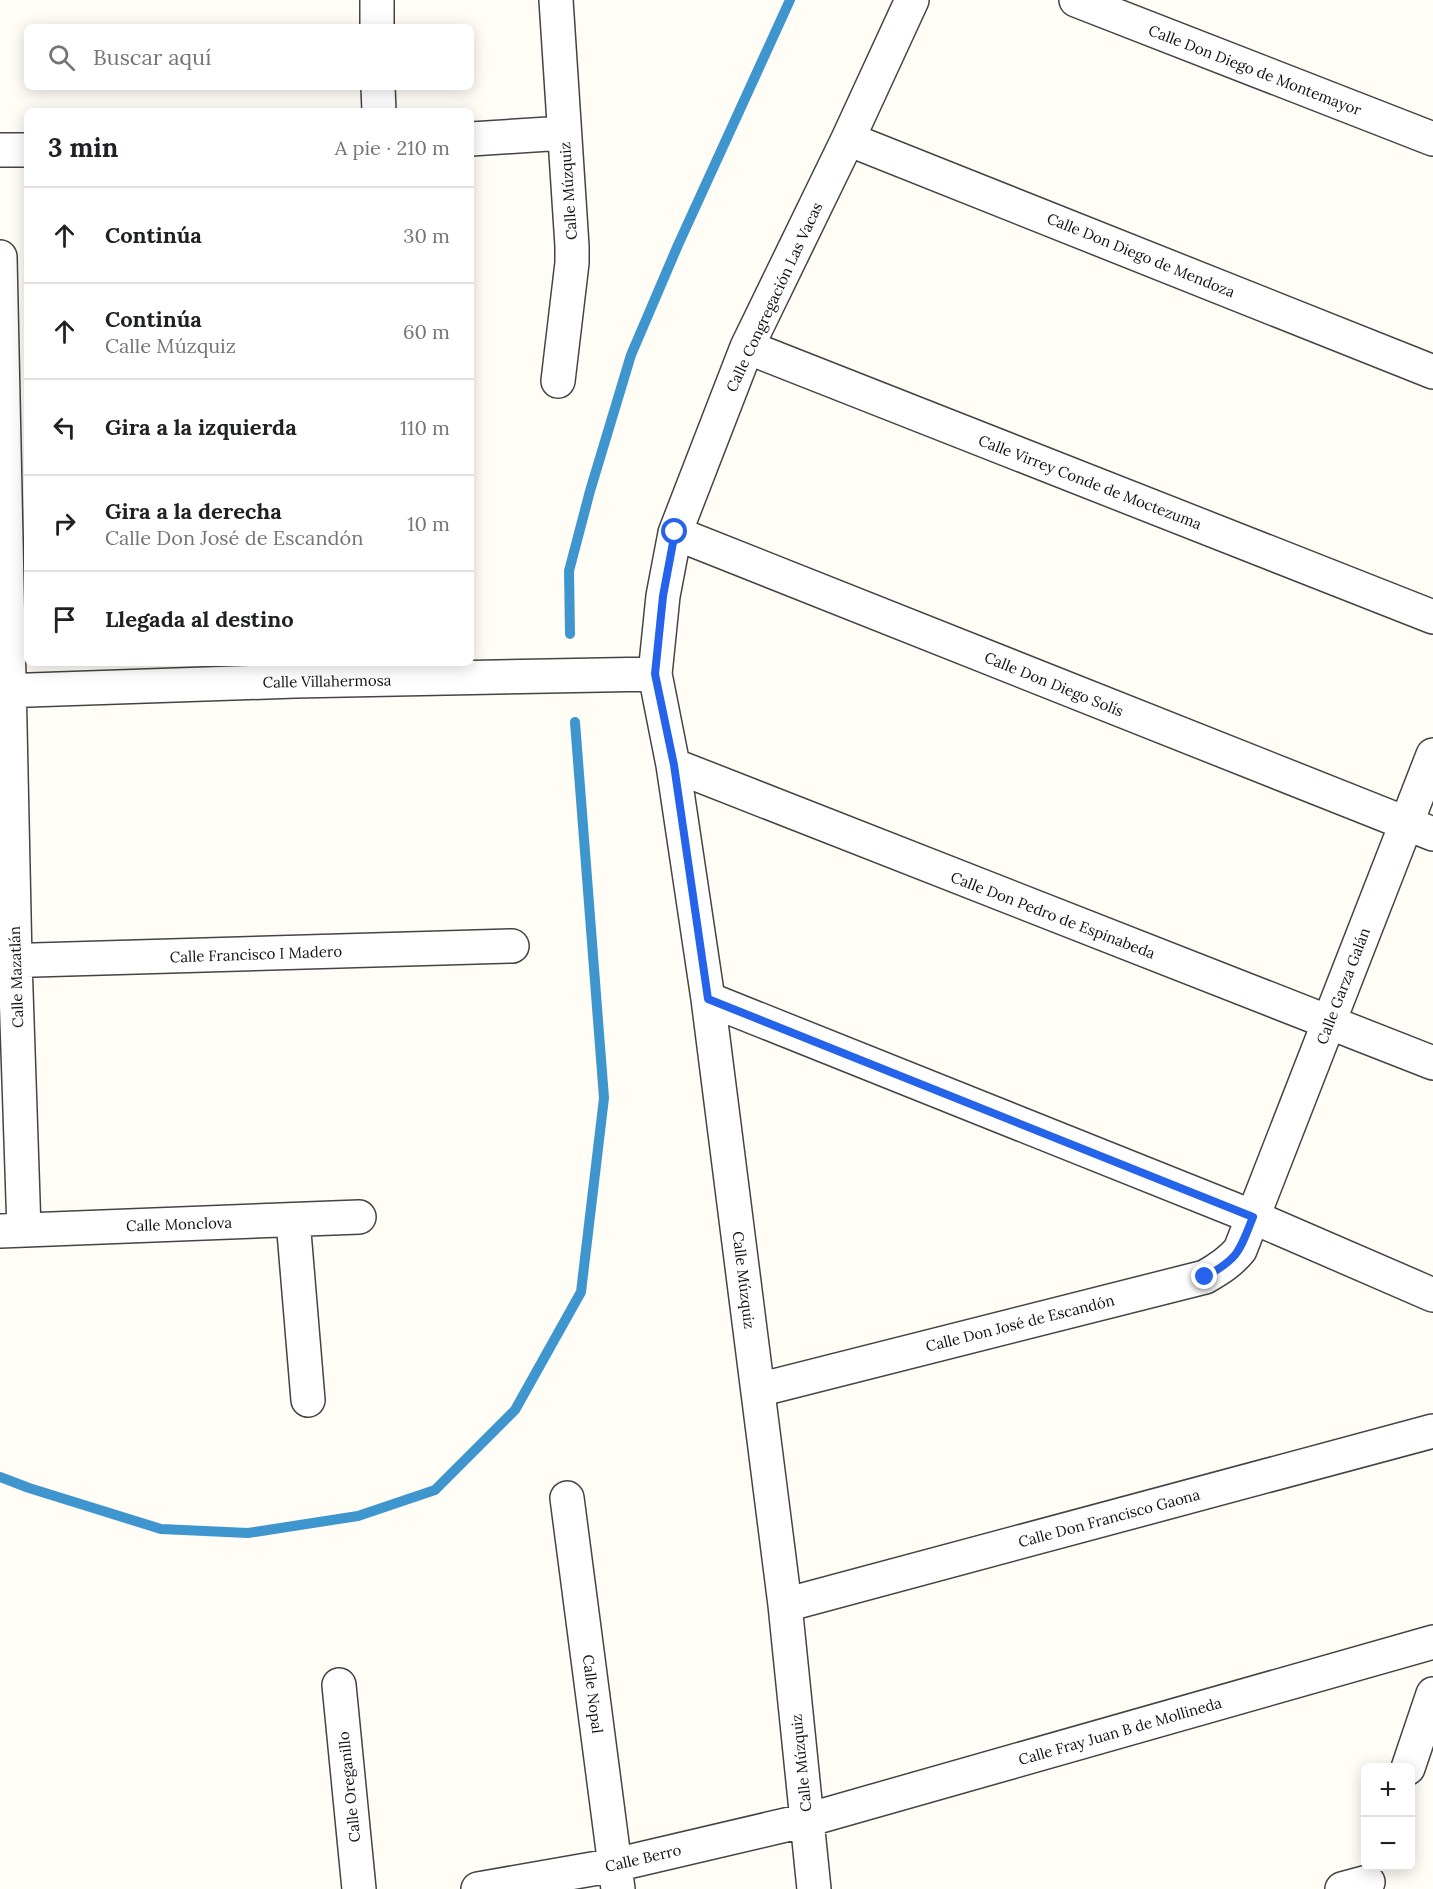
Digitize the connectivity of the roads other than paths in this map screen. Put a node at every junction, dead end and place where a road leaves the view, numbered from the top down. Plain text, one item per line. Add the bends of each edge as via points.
1 (376, 0) edge
2 (556, 0) edge
3 (912, 0) edge
4 (1076, 0) edge
5 (377, 24) edge
6 (378, 90) edge
7 (379, 108) edge
8 (564, 133) junction
9 (474, 139) edge
10 (848, 139) junction
11 (1433, 139) edge
12 (0, 150) edge
13 (24, 150) edge
14 (0, 257) edge
15 (747, 347) junction
16 (1433, 372) edge
17 (558, 381) dead end
18 (675, 532) junction
19 (1433, 617) edge
20 (295, 672) edge
21 (655, 674) junction
22 (4, 691) edge
23 (1433, 755) edge
24 (674, 765) junction
25 (1420, 829) edge
26 (512, 946) dead end
27 (8, 961) edge
28 (708, 999) junction
29 (1329, 1023) junction
30 (1433, 1063) edge
31 (359, 1217) dead end
32 (1253, 1217) junction
33 (293, 1220) junction
34 (12, 1230) edge
35 (1433, 1295) edge
36 (758, 1390) junction
37 (308, 1400) dead end
38 (1433, 1431) edge
39 (567, 1498) dead end
40 (785, 1605) junction
41 (1433, 1642) edge
42 (339, 1684) dead end
43 (1433, 1694) edge
44 (1408, 1763) edge
45 (807, 1820) junction
46 (617, 1877) edge
47 (360, 1889) edge
48 (478, 1889) edge
49 (814, 1889) edge

1 - 5 street
2 - 8 street, Calle Múzquiz
3 - 10 street, Calle Congregación Las Vacas
4 - 11 street, Calle Don Diego de Montemayor
6 - 7 street
8 - 9 street
8 - 17 street, Calle Múzquiz via 572,263
10 - 15 street, Calle Congregación Las Vacas
10 - 16 street, Calle Don Diego de Mendoza
12 - 13 street
14 - 22 street, Calle Mazatlán
15 - 18 street, Calle Congregación Las Vacas
15 - 19 street, Calle Virrey Conde de Moctezuma
18 - 21 street, Calle Congregación Las Vacas
18 - 25 street, Calle Don Diego Solís
20 - 21 street, Calle Villahermosa
20 - 22 street, Calle Villahermosa
21 - 24 street, Calle Múzquiz
22 - 27 street, Calle Mazatlán
23 - 25 street, Calle Garza Galán
24 - 28 street, Calle Múzquiz
24 - 29 street, Calle Don Pedro de Espinabeda
25 - 29 street, Calle Garza Galán
26 - 27 street, Calle Francisco I Madero
27 - 34 street, Calle Mazatlán
28 - 32 street
28 - 36 street, Calle Múzquiz
29 - 30 street, Calle Don Pedro de Espinabeda
29 - 32 street, Calle Garza Galán
31 - 33 street, Calle Monclova
32 - 35 street
32 - 36 street, Calle Don José de Escandón via 1240,1250 1205,1277
33 - 34 street, Calle Monclova
33 - 37 street
36 - 40 street, Calle Múzquiz
38 - 40 street, Calle Don Francisco Gaona
39 - 46 street, Calle Nopal
40 - 45 street, Calle Múzquiz
41 - 45 street, Calle Fray Juan B de Mollineda
42 - 47 street, Calle Oreganillo
43 - 44 street
45 - 46 street, Calle Berro
45 - 49 street, Calle Múzquiz
46 - 48 street, Calle Berro

